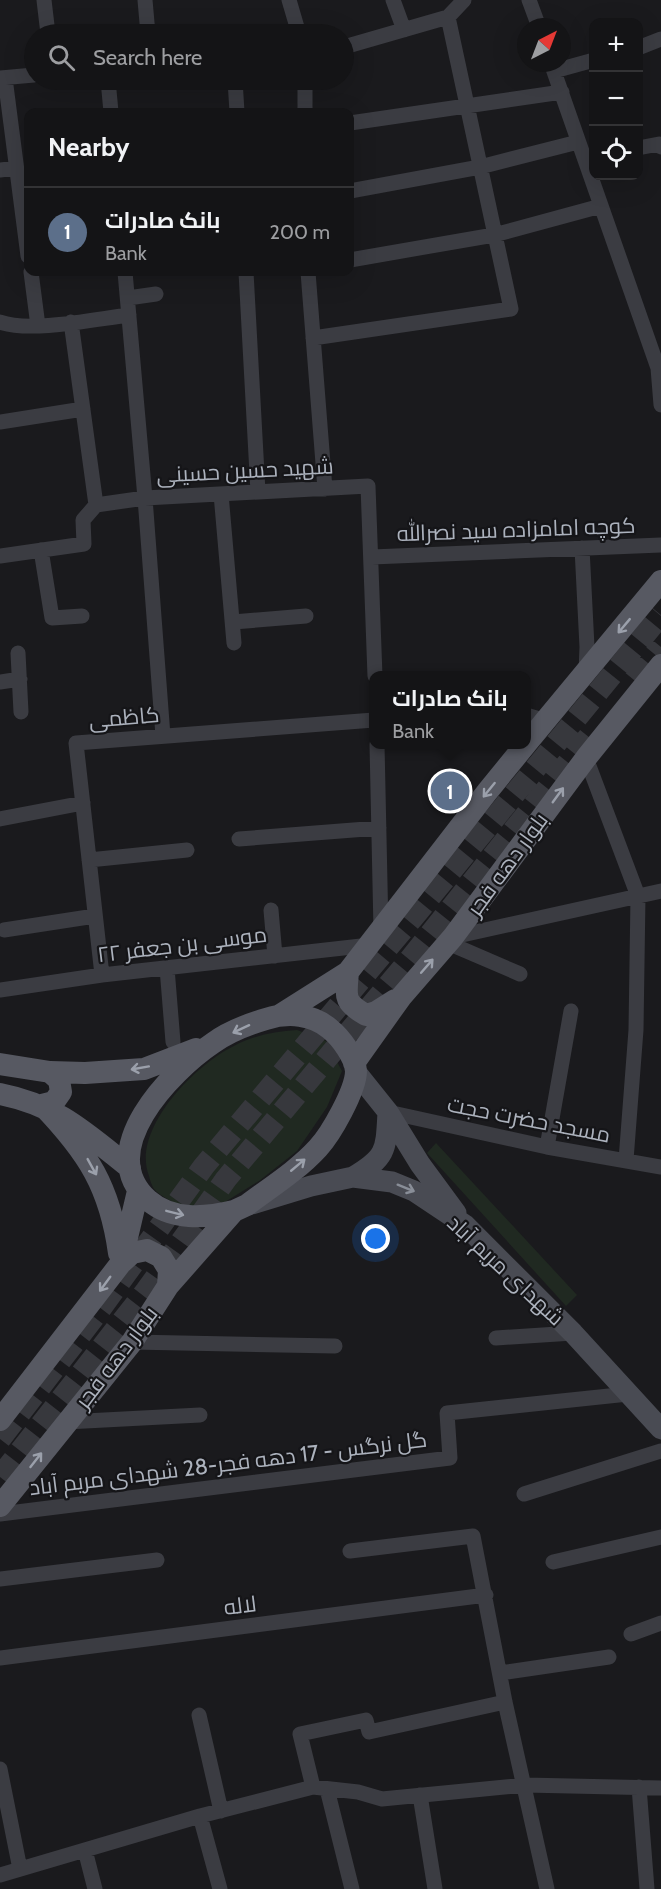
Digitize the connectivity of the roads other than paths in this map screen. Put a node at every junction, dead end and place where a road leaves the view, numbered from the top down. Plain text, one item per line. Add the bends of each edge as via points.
1 (44, 0) edge
2 (145, 0) edge
3 (290, 0) edge
4 (393, 0) edge
5 (464, 0) edge
6 (529, 0) edge
7 (448, 17) junction
8 (535, 18) edge
9 (47, 24) edge
10 (147, 24) edge
11 (296, 24) edge
12 (404, 30) junction
13 (661, 39) edge
14 (354, 44) edge
15 (643, 46) edge
16 (589, 61) edge
17 (571, 64) edge
18 (555, 72) edge
19 (24, 76) edge
20 (2, 78) edge
21 (109, 90) edge
22 (236, 90) edge
23 (305, 90) edge
24 (562, 93) junction
25 (467, 107) junction
26 (111, 108) edge
27 (237, 108) edge
28 (305, 108) edge
29 (354, 122) edge
30 (579, 142) junction
31 (643, 147) edge
32 (661, 147) edge
33 (589, 156) edge
34 (480, 167) junction
35 (16, 168) junction
36 (0, 170) edge
37 (595, 180) edge
38 (354, 190) edge
39 (601, 206) junction
40 (24, 227) edge
41 (495, 235) junction
42 (354, 259) edge
43 (32, 276) edge
44 (125, 276) edge
45 (246, 276) edge
46 (308, 276) edge
47 (156, 294) dead end
48 (128, 298) junction
49 (129, 315) junction
50 (0, 322) edge
51 (71, 322) junction
52 (38, 326) junction
53 (313, 338) junction
54 (661, 405) edge
55 (82, 409) junction
56 (0, 422) edge
57 (325, 489) junction
58 (258, 492) junction
59 (221, 494) junction
60 (145, 498) junction
61 (96, 505) junction
62 (661, 545) edge
63 (582, 548) junction
64 (42, 550) junction
65 (0, 556) edge
66 (372, 557) junction
67 (661, 581) edge
68 (82, 616) dead end
69 (306, 616) dead end
70 (233, 622) junction
71 (234, 643) dead end
72 (18, 653) dead end
73 (661, 665) edge
74 (375, 671) edge
75 (586, 672) junction
76 (20, 679) junction
77 (0, 682) edge
78 (21, 712) dead end
79 (536, 718) edge
80 (369, 720) edge
81 (163, 736) junction
82 (377, 749) edge
83 (522, 749) edge
84 (585, 758) junction
85 (82, 803) junction
86 (0, 819) edge
87 (379, 828) junction
88 (239, 839) dead end
89 (187, 850) dead end
90 (89, 860) junction
91 (661, 891) edge
92 (638, 896) junction
93 (271, 910) dead end
94 (95, 916) junction
95 (4, 930) dead end
96 (376, 937) junction
97 (450, 940) junction
98 (275, 956) junction
99 (167, 968) junction
100 (348, 972) junction
101 (520, 974) dead end
102 (102, 975) junction
103 (0, 990) edge
104 (400, 997) junction
105 (571, 1011) dead end
106 (280, 1015) junction
107 (214, 1041) junction
108 (173, 1042) dead end
109 (0, 1064) edge
110 (355, 1067) junction
111 (50, 1072) junction
112 (0, 1094) edge
113 (42, 1106) junction
114 (388, 1112) junction
115 (547, 1146) junction
116 (626, 1160) junction
117 (661, 1167) edge
118 (130, 1168) junction
119 (353, 1177) junction
120 (138, 1191) junction
121 (241, 1208) junction
122 (465, 1226) junction
123 (120, 1263) junction
124 (168, 1286) junction
125 (573, 1333) junction
126 (496, 1338) dead end
127 (132, 1342) junction
128 (335, 1346) dead end
129 (628, 1394) junction
130 (200, 1415) dead end
131 (0, 1420) edge
132 (66, 1422) junction
133 (661, 1429) edge
134 (661, 1451) edge
135 (524, 1494) dead end
136 (0, 1506) edge
137 (0, 1514) edge
138 (661, 1537) edge
139 (350, 1551) dead end
140 (158, 1560) dead end
141 (553, 1562) dead end
142 (0, 1579) edge
143 (486, 1595) junction
144 (661, 1623) edge
145 (631, 1634) dead end
146 (609, 1657) dead end
147 (0, 1658) edge
148 (500, 1673) junction
149 (505, 1702) junction
150 (199, 1715) dead end
151 (1, 1778) edge
152 (525, 1785) junction
153 (639, 1787) junction
154 (320, 1788) junction
155 (661, 1788) edge
156 (420, 1795) junction
157 (221, 1811) junction
158 (200, 1816) junction
159 (85, 1850) junction
160 (20, 1869) junction
161 (0, 1875) edge
162 (95, 1889) edge
163 (220, 1889) edge
164 (352, 1889) edge
165 (435, 1889) edge
166 (547, 1889) edge
167 (647, 1889) edge

1 - 9 street
2 - 10 street
3 - 11 street
4 - 12 street
5 - 7 street
6 - 8 street
7 - 12 street
7 - 25 street
12 - 14 street
13 - 15 street
16 - 17 street
18 - 24 street
19 - 20 street
20 - 35 street
21 - 26 street
22 - 27 street
23 - 28 street
24 - 25 street
24 - 30 street
25 - 29 street
25 - 34 street
30 - 33 street
30 - 34 street
31 - 32 street via 659,144
34 - 38 street
34 - 41 street
35 - 36 street
35 - 40 street
37 - 39 street
39 - 41 street
39 - 54 street via 658,368
41 - 42 street
41 - 53 street via 511,309
43 - 52 street
44 - 48 street
45 - 58 street
46 - 53 street
47 - 48 street
48 - 49 street
49 - 51 street
49 - 60 street
50 - 52 street
51 - 52 street
51 - 55 street
53 - 57 street
55 - 56 street
55 - 61 street
57 - 58 street, شهید حسین حسینی
57 - 66 street, شهید حسین حسینی via 368,486
58 - 59 street, شهید حسین حسینی
59 - 60 street, شهید حسین حسینی
59 - 70 street
60 - 61 street, شهید حسین حسینی
60 - 81 street
61 - 64 street via 83,520 84,544
62 - 63 street, کوچه امامزاده سید نصرالله
63 - 66 street, کوچه امامزاده سید نصرالله
63 - 75 street
64 - 65 street
64 - 68 street via 52,618
66 - 74 street
67 -> 75 main road
69 - 70 street
70 - 71 street
72 - 76 street
73 - 84 main road, بلوار دهه فجر
75 - 79 main road
76 - 77 street
76 - 78 street
80 - 81 street, کاظمی
81 - 85 street, کاظمی via 76,743
82 - 87 street
83 -> 96 main road
84 - 92 street
97 -> 84 main road, بلوار دهه فجر
85 - 86 street
85 - 90 street, کاظمی
87 - 88 street
87 - 96 street
89 - 90 street
90 - 94 street, کاظمی
91 - 92 street
92 - 97 street
92 - 116 street via 636,1030
93 - 98 street
94 - 95 street
94 - 102 street, کاظمی
96 - 98 street, موسی بن جعفر ۲۲
96 - 100 main road
97 - 101 street
104 -> 97 main road, بلوار دهه فجر
98 - 99 street, موسی بن جعفر ۲۲
99 - 102 street, موسی بن جعفر ۲۲
99 - 108 street
100 - 104 main road via 345,998 366,1015
100 - 106 main road
102 - 103 street, موسی بن جعفر ۲۲
104 - 110 main road, بلوار دهه فجر
105 - 115 street
106 -> 107 main road
106 - 110 main road via 320,1021 345,1046
107 -> 111 main road via 144,1069
107 - 118 main road via 166,1084 141,1118 129,1146
109 - 111 main road
110 - 114 main road
121 -> 110 main road via 317,1148 343,1108
111 - 113 main road via 59,1080 61,1092 54,1102
112 - 113 main road
113 - 118 main road via 71,1121
113 -> 123 main road via 71,1135 91,1163 116,1228
114 - 115 street, مسجد حضرت حجت
114 - 119 main road via 387,1141 382,1155
114 - 122 main road
115 - 116 street, مسجد حضرت حجت
116 - 117 street, مسجد حضرت حجت
118 - 120 main road
119 - 121 main road, شهدای مریم آباد
119 -> 122 main road, شهدای مریم آباد via 392,1182 414,1191
120 -> 121 main road via 156,1207 178,1216 212,1216
120 - 123 main road
121 - 124 main road, بلوار دهه فجر
122 - 125 main road, شهدای مریم آباد
123 - 124 main road via 132,1253 147,1250 161,1257 169,1270
123 -> 131 main road
124 - 127 main road, بلوار دهه فجر
125 - 126 street
125 - 129 main road, شهدای مریم آباد
127 - 128 street
127 - 132 main road, بلوار دهه فجر
129 - 133 main road, شهدای مریم آباد
129 - 137 street, گل نرگس - 17 دهه فجر-28 شهدای مریم آباد via 447,1413 450,1458
130 - 132 street
136 -> 132 main road, بلوار دهه فجر
134 - 135 street
138 - 141 street
139 - 143 street via 473,1536
140 - 142 street
143 - 147 street, لاله
143 - 148 street
144 - 145 street
146 - 148 street
148 - 149 street
149 - 152 street
149 - 154 street via 369,1732 366,1720 300,1734
150 - 157 street
151 - 160 street
152 - 153 street
152 - 156 street
152 - 166 street
153 - 155 street
153 - 167 street
154 - 156 street via 382,1799
154 - 157 street
154 - 164 street
156 - 165 street
157 - 158 street
158 - 159 street
158 - 163 street
159 - 160 street
159 - 162 street
160 - 161 street

